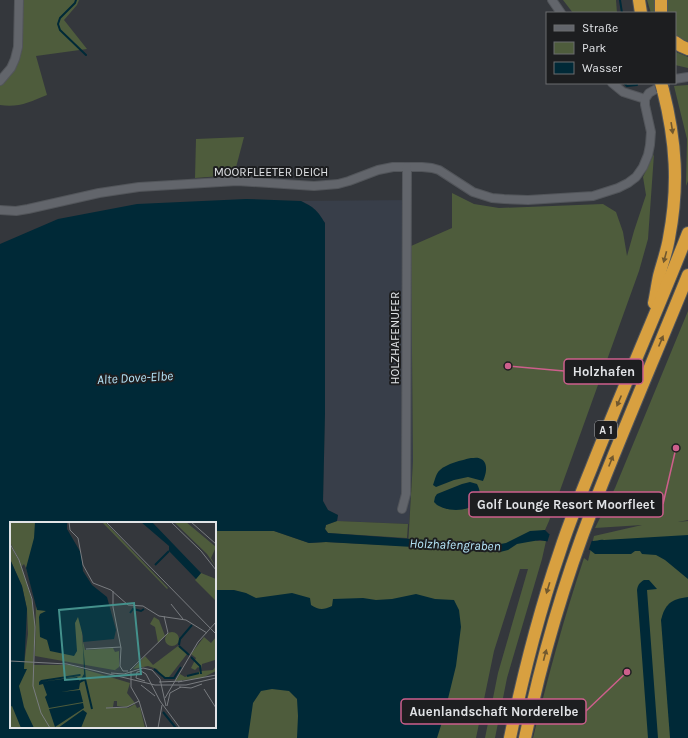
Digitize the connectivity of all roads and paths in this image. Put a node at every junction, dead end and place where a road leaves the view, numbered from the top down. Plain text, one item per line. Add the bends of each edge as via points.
1 (19, 0) edge
2 (552, 0) edge
3 (639, 0) edge
4 (661, 0) edge
5 (560, 12) edge
6 (641, 12) edge
7 (661, 12) edge
8 (676, 43) edge
9 (688, 49) edge
10 (688, 77) edge
11 (676, 79) edge
12 (0, 81) edge
13 (613, 84) edge
14 (663, 86) edge
15 (645, 99) junction
16 (407, 167) junction
17 (0, 210) edge
18 (688, 233) edge
19 (688, 275) edge
20 (650, 326) junction
21 (402, 509) dead end
22 (510, 738) edge
23 (525, 738) edge

1 - 12 street via 18,46 15,59
2 - 5 street
3 - 6 highway
4 - 7 highway
8 - 9 highway
10 - 11 street
13 - 15 street via 623,92
14 - 15 street via 648,93
14 -> 20 highway via 673,138 675,192 669,240
15 - 16 street, MOORFLEETER DEICH via 644,105 651,132 648,155 643,167 636,177 618,188 593,196 528,200 492,198 472,192 439,170 422,166
16 - 17 street, MOORFLEETER DEICH via 378,170 333,184 314,186 237,181 138,188 99,193 16,211
16 - 21 street, HOLZHAFENUFER via 406,494
18 - 20 highway, A 1
23 -> 19 highway, A 1 via 547,645 576,553 596,497
20 -> 22 highway, A 1 via 565,535 534,635

